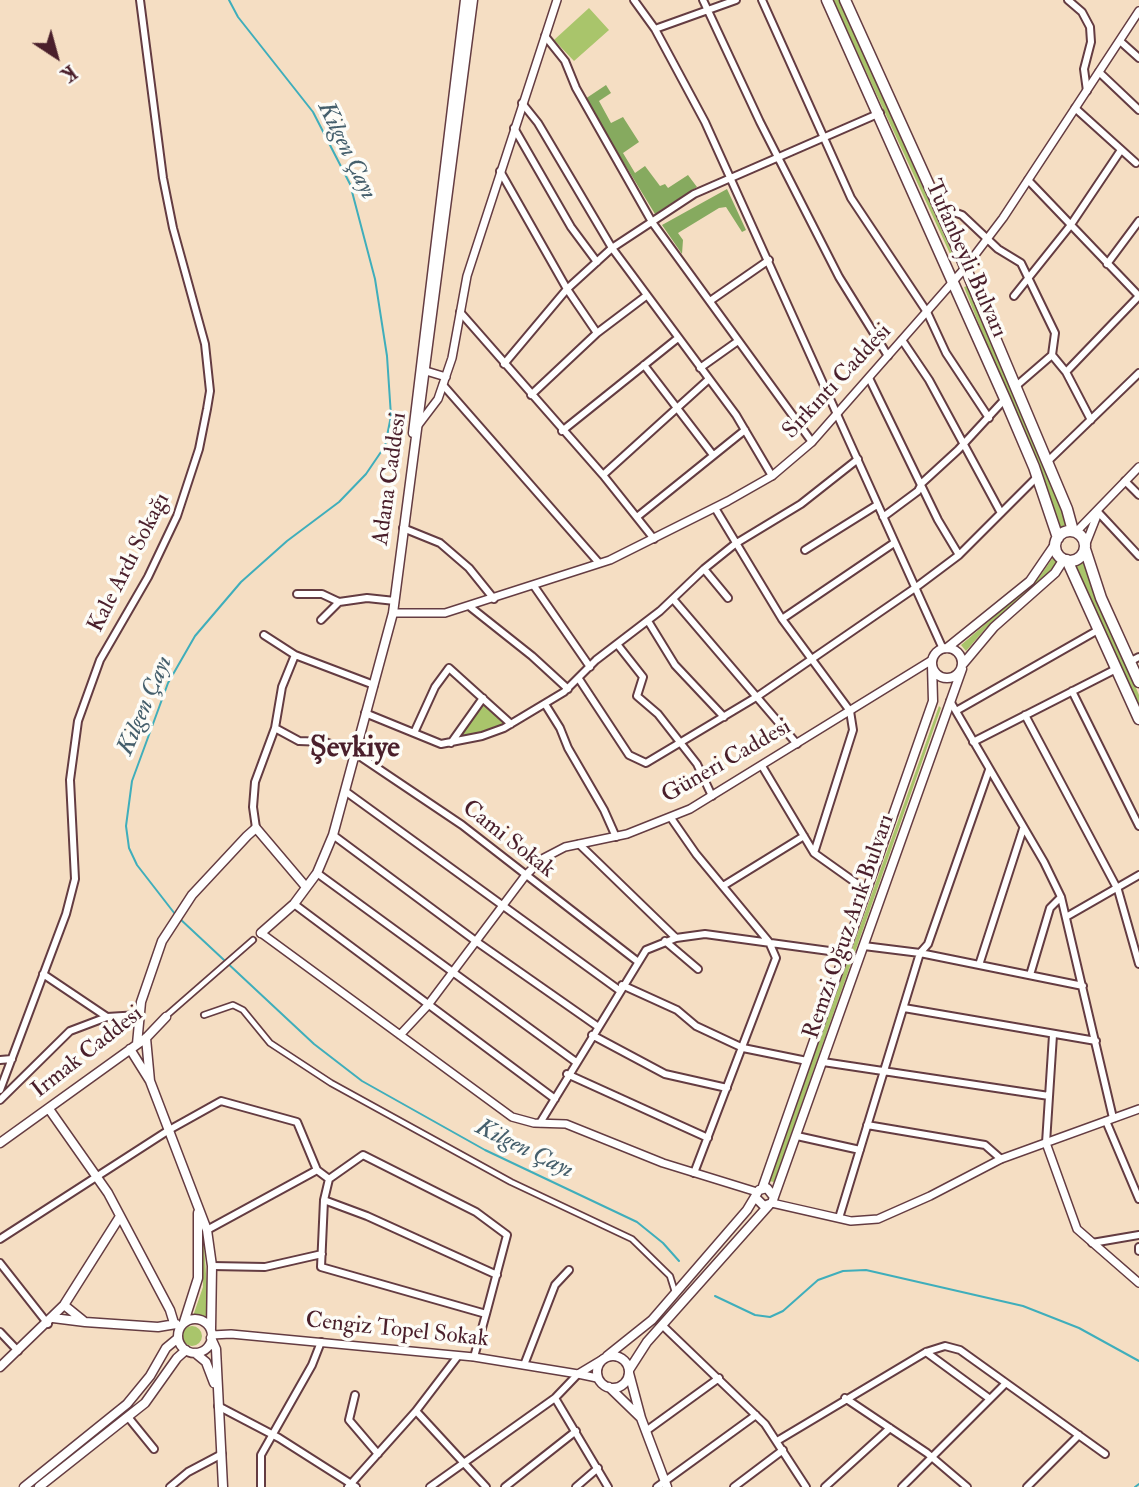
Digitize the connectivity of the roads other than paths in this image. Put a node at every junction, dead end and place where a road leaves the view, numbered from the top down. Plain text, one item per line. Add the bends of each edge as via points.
1 (140, 0) edge
2 (465, 0) edge
3 (473, 0) edge
4 (557, 0) edge
5 (634, 0) edge
6 (703, 0) edge
7 (736, 0) edge
8 (762, 0) edge
9 (827, 0) edge
10 (845, 0) edge
11 (1068, 0) edge
12 (708, 10) junction
13 (1139, 11) edge
14 (655, 29) junction
15 (545, 36) junction
16 (1120, 41) junction
17 (1139, 58) edge
18 (1099, 72) junction
19 (1087, 91) junction
20 (522, 103) junction
21 (1075, 108) junction
22 (1139, 110) edge
23 (880, 113) junction
24 (514, 128) junction
25 (824, 137) junction
26 (1121, 150) junction
27 (779, 159) junction
28 (1136, 163) dead end
29 (500, 172) junction
30 (732, 179) junction
31 (1028, 180) junction
32 (939, 207) junction
33 (1139, 220) edge
34 (652, 222) junction
35 (1070, 226) junction
36 (988, 239) junction
37 (612, 248) junction
38 (769, 260) junction
39 (597, 262) junction
40 (1107, 264) junction
41 (965, 268) junction
42 (1030, 276) junction
43 (954, 281) junction
44 (568, 289) junction
45 (646, 296) junction
46 (1014, 296) dead end
47 (1139, 296) edge
48 (710, 301) junction
49 (927, 312) junction
50 (460, 313) junction
51 (597, 333) junction
52 (678, 338) junction
53 (902, 340) junction
54 (738, 341) junction
55 (1052, 355) junction
56 (888, 356) junction
57 (504, 364) junction
58 (645, 365) junction
59 (700, 368) junction
60 (426, 371) junction
61 (1066, 372) junction
62 (1139, 373) edge
63 (869, 378) junction
64 (709, 379) junction
65 (444, 381) junction
66 (1016, 387) junction
67 (531, 395) junction
68 (1005, 399) junction
69 (676, 408) junction
70 (838, 413) junction
71 (989, 418) junction
72 (1091, 420) junction
73 (419, 424) junction
74 (745, 430) junction
75 (562, 431) junction
76 (812, 442) junction
77 (964, 444) junction
78 (713, 454) junction
79 (858, 459) junction
80 (1047, 462) junction
81 (412, 464) junction
82 (1139, 467) edge
83 (603, 475) junction
84 (772, 476) junction
85 (1037, 477) junction
86 (1125, 481) junction
87 (922, 483) junction
88 (1139, 495) edge
89 (877, 505) junction
90 (715, 508) junction
91 (1098, 512) junction
92 (1001, 513) junction
93 (637, 517) junction
94 (883, 517) junction
95 (403, 528) junction
96 (1074, 531) junction
97 (654, 539) junction
98 (1057, 541) junction
99 (894, 543) junction
100 (735, 544) junction
101 (1085, 547) junction
102 (805, 550) dead end
103 (959, 555) junction
104 (1139, 556) edge
105 (1065, 560) junction
106 (599, 564) junction
107 (704, 569) junction
108 (534, 586) junction
109 (915, 588) junction
110 (297, 594) dead end
111 (494, 598) junction
112 (728, 598) dead end
113 (673, 599) junction
114 (395, 601) junction
115 (339, 602) junction
116 (469, 606) junction
117 (393, 613) junction
118 (782, 619) junction
119 (321, 620) dead end
120 (648, 621) junction
121 (1098, 630) junction
122 (264, 635) dead end
123 (617, 644) junction
124 (945, 648) junction
125 (295, 655) junction
126 (812, 658) junction
127 (1134, 660) edge
128 (932, 662) junction
129 (962, 666) junction
130 (590, 667) junction
131 (1116, 669) junction
132 (579, 679) junction
133 (1139, 682) edge
134 (374, 685) junction
135 (568, 689) junction
136 (1072, 691) junction
137 (758, 696) junction
138 (483, 698) junction
139 (950, 701) junction
140 (545, 704) junction
141 (850, 711) junction
142 (956, 711) junction
143 (365, 713) junction
144 (1025, 715) junction
145 (724, 717) junction
146 (1139, 719) edge
147 (511, 724) junction
148 (275, 728) junction
149 (414, 733) junction
150 (973, 742) junction
151 (450, 743) junction
152 (680, 743) junction
153 (797, 744) junction
154 (355, 752) junction
155 (762, 766) junction
156 (989, 769) junction
157 (345, 791) junction
158 (712, 796) junction
159 (671, 818) junction
160 (1139, 826) edge
161 (256, 828) junction
162 (1023, 829) junction
163 (332, 835) junction
164 (804, 836) junction
165 (616, 837) junction
166 (579, 844) junction
167 (814, 853) junction
168 (317, 873) junction
169 (1139, 875) edge
170 (525, 876) junction
171 (723, 886) junction
172 (306, 887) junction
173 (866, 890) junction
174 (1118, 890) junction
175 (1061, 897) junction
176 (295, 904) junction
177 (503, 907) junction
178 (1066, 917) junction
179 (261, 933) joint
180 (676, 938) junction
181 (253, 940) dead end
182 (477, 942) junction
183 (665, 942) junction
184 (769, 943) junction
185 (864, 946) junction
186 (844, 953) junction
187 (920, 953) junction
188 (637, 961) junction
189 (1139, 964) edge
190 (979, 965) junction
191 (698, 969) dead end
192 (453, 973) junction
193 (43, 974) junction
194 (1030, 975) junction
195 (1083, 986) junction
196 (621, 987) junction
197 (428, 1005) junction
198 (904, 1008) junction
199 (139, 1015) junction
200 (204, 1015) dead end
201 (107, 1017) junction
202 (166, 1017) joint
203 (597, 1026) junction
204 (400, 1035) junction
205 (592, 1035) junction
206 (1053, 1035) junction
207 (146, 1038) junction
208 (1096, 1041) junction
209 (133, 1046) junction
210 (743, 1048) junction
211 (12, 1059) junction
212 (0, 1060) edge
213 (807, 1061) junction
214 (576, 1062) junction
215 (823, 1062) junction
216 (883, 1073) junction
217 (567, 1074) junction
218 (150, 1081) junction
219 (727, 1088) junction
220 (0, 1090) edge
221 (1049, 1096) junction
222 (555, 1099) junction
223 (0, 1100) edge
224 (50, 1109) junction
225 (1139, 1109) edge
226 (1109, 1120) junction
227 (540, 1123) junction
228 (867, 1125) junction
229 (169, 1130) junction
230 (797, 1136) junction
231 (708, 1138) junction
232 (0, 1143) edge
233 (1046, 1143) junction
234 (860, 1150) junction
235 (1000, 1159) junction
236 (317, 1170) junction
237 (694, 1174) junction
238 (97, 1177) junction
239 (329, 1179) junction
240 (758, 1193) junction
241 (1139, 1199) edge
242 (324, 1200) junction
243 (771, 1201) junction
244 (198, 1210) junction
245 (119, 1218) junction
246 (839, 1218) junction
247 (207, 1230) junction
248 (1, 1235) edge
249 (1139, 1235) edge
250 (1090, 1243) junction
251 (322, 1254) junction
252 (0, 1263) edge
253 (212, 1266) junction
254 (569, 1270) dead end
255 (497, 1275) junction
256 (1139, 1283) edge
257 (675, 1294) junction
258 (64, 1305) junction
259 (486, 1314) junction
260 (50, 1321) junction
261 (85, 1322) junction
262 (179, 1324) junction
263 (662, 1325) junction
264 (158, 1327) junction
265 (0, 1332) edge
266 (211, 1334) junction
267 (178, 1337) junction
268 (321, 1342) junction
269 (18, 1351) junction
270 (191, 1351) junction
271 (926, 1352) junction
272 (458, 1356) junction
273 (474, 1357) junction
274 (605, 1358) junction
275 (524, 1366) junction
276 (0, 1367) edge
277 (629, 1372) junction
278 (578, 1374) junction
279 (597, 1378) junction
280 (719, 1378) junction
281 (1006, 1383) junction
282 (609, 1387) junction
283 (217, 1392) junction
284 (355, 1395) dead end
285 (555, 1398) junction
286 (845, 1398) junction
287 (990, 1399) junction
288 (218, 1406) junction
289 (416, 1410) junction
290 (756, 1415) junction
291 (128, 1417) junction
292 (641, 1418) junction
293 (890, 1428) junction
294 (576, 1431) junction
295 (646, 1431) junction
296 (271, 1434) junction
297 (1079, 1435) junction
298 (777, 1441) junction
299 (154, 1449) dead end
300 (783, 1450) junction
301 (222, 1454) junction
302 (378, 1454) junction
303 (1105, 1454) dead end
304 (933, 1458) junction
305 (463, 1461) junction
306 (598, 1468) junction
307 (665, 1485) edge
308 (351, 1486) edge
309 (24, 1487) edge
310 (39, 1487) edge
311 (170, 1487) edge
312 (223, 1487) edge
313 (261, 1487) edge
314 (430, 1487) edge
315 (486, 1487) edge
316 (505, 1487) edge
317 (576, 1487) edge
318 (608, 1487) edge
319 (734, 1487) edge
320 (806, 1487) edge
321 (825, 1487) edge
322 (902, 1487) edge
323 (967, 1487) edge
324 (1027, 1487) edge

1 - 193 street, Kale Ardı Sokağı via 163,178 205,344 209,391 204,429 177,516 100,660 78,721 70,780 75,879
2 - 81 main road
3 - 60 main road, Adana Caddesi
4 - 15 street
5 - 14 street
6 - 12 street
7 - 12 street
8 - 25 street
9 - 23 highway, Tufanbeyli Bulvarı
10 - 32 highway, Tufanbeyli Bulvarı
11 - 19 street via 1090,27 1084,69
12 - 14 street
12 - 27 street
13 - 16 street, Sırkıntı Caddesi
14 - 30 street
15 - 20 street
15 - 34 street via 565,61
16 - 17 street
16 - 18 street, Sırkıntı Caddesi
18 - 19 street, Sırkıntı Caddesi
18 - 22 street
19 - 21 street, Sırkıntı Caddesi
20 - 24 street
20 - 37 street
21 - 26 street
21 - 31 street, Sırkıntı Caddesi
23 - 25 street
23 - 43 highway, Tufanbeyli Bulvarı
24 - 29 street
24 - 39 street via 571,227
25 - 27 street
25 - 49 street via 851,198
26 - 28 street
26 - 35 street
27 - 30 street
27 - 56 street via 839,277
29 - 44 street
29 - 50 street
30 - 34 street via 694,194
30 - 38 street
31 - 35 street
31 - 36 street, Sırkıntı Caddesi
32 - 36 street via 962,215
32 - 41 highway, Tufanbeyli Bulvarı
33 - 40 street
34 - 37 street
34 - 48 street
35 - 40 street
35 - 42 street
36 - 41 street, Sırkıntı Caddesi
36 - 42 street via 1021,263
37 - 39 street
37 - 45 street
38 - 48 street
38 - 70 street
39 - 44 street
40 - 47 street
41 - 43 street, Sırkıntı Caddesi
41 - 66 highway, Tufanbeyli Bulvarı
42 - 46 street
42 - 55 street via 1055,333
43 - 49 street, Sırkıntı Caddesi
43 - 68 highway, Tufanbeyli Bulvarı
44 - 51 street
44 - 57 street
45 - 51 street
45 - 52 street
47 - 61 street
48 - 54 street
49 - 53 street, Sırkıntı Caddesi
49 - 71 street via 946,353
50 - 57 street
50 - 65 street
51 - 67 street
52 - 58 street
52 - 59 street
53 - 56 street, Sırkıntı Caddesi
53 - 77 street
54 - 59 street
54 - 76 street
55 - 61 street
55 - 66 street
56 - 63 street, Sırkıntı Caddesi
57 - 67 street
58 - 69 street
58 - 75 street
59 - 64 street
60 - 65 street
60 - 73 main road, Adana Caddesi
61 - 72 street
62 - 72 street
63 - 70 street, Sırkıntı Caddesi
63 - 87 street
64 - 69 street
64 - 74 street
65 - 73 street via 438,399
65 - 106 street
66 - 80 highway, Tufanbeyli Bulvarı
67 - 75 street
68 - 71 street
68 - 85 highway, Tufanbeyli Bulvarı
69 - 78 street
69 - 83 street
70 - 76 street, Sırkıntı Caddesi
70 - 79 street
71 - 77 street
72 - 80 street
73 - 81 main road, Adana Caddesi
74 - 78 street
74 - 84 street
75 - 83 street
76 - 84 street, Sırkıntı Caddesi
77 - 87 street
77 - 92 street
78 - 93 street
79 - 89 street
79 - 100 street via 801,505
80 - 96 highway, Tufanbeyli Bulvarı
81 - 95 main road, Adana Caddesi
82 - 86 street
83 - 93 street
84 - 90 street, Sırkıntı Caddesi
85 - 92 street
85 - 98 highway, Tufanbeyli Bulvarı
86 - 88 street
86 - 91 street
87 - 94 street
87 - 103 street via 937,520
89 - 94 street
89 - 102 street
90 - 97 street, Sırkıntı Caddesi
90 - 100 street
91 - 96 street
91 - 101 street
91 - 104 street
92 - 103 street
93 - 97 street
94 - 99 street
95 - 111 street via 440,543
95 - 114 main road, Adana Caddesi
96 - 98 highway via 1064,532
96 - 101 highway, Tufanbeyli Bulvarı via 1083,537
97 - 106 street, Sırkıntı Caddesi
98 - 105 highway, Tufanbeyli Bulvarı via 1059,555
98 - 124 main road, Güneri Caddesi via 1030,581
99 - 109 street
99 - 118 street
100 - 107 street
100 - 118 street
101 - 105 highway via 1078,558
101 - 127 highway, Tufanbeyli Bulvarı via 1101,598
103 - 109 street
105 - 121 highway, Tufanbeyli Bulvarı
105 - 129 main road via 993,627
106 - 108 street, Sırkıntı Caddesi
107 - 112 street
107 - 113 street
108 - 111 street, Sırkıntı Caddesi
108 - 130 street
109 - 124 street
109 - 126 street
110 - 115 street via 322,594
111 - 116 street, Sırkıntı Caddesi
113 - 120 street
113 - 137 street
114 - 115 street
114 - 117 main road, Adana Caddesi
115 - 119 street
116 - 117 street, Sırkıntı Caddesi via 444,613
116 - 135 street
117 - 134 main road, Adana Caddesi
118 - 126 street
120 - 123 street
120 - 145 street via 675,665
121 - 131 highway, Tufanbeyli Bulvarı
121 - 142 street
122 - 125 street
123 - 130 street
123 - 152 street via 643,677 637,696
124 - 128 main road, Güneri Caddesi
124 - 129 main road via 957,651
125 - 134 street
125 - 148 street via 282,687
126 - 137 street
126 - 141 street
127 - 133 highway, Tufanbeyli Bulvarı
128 - 129 main road via 936,674 946,679 955,677
128 - 141 street, Güneri Caddesi
128 - 173 main road, Remzi Oğuz Arık Bulvarı via 933,701
129 - 139 main road, Remzi Oğuz Arık Bulvarı
130 - 132 street
131 - 136 street
131 - 146 highway, Tufanbeyli Bulvarı
132 - 135 street
132 - 152 street via 636,760 646,763
134 - 143 main road, Adana Caddesi
135 - 140 street
136 - 144 street
136 - 160 street
137 - 145 street
137 - 153 street
138 - 147 street
138 - 149 street via 449,668
138 - 151 street
139 - 142 street
139 - 185 main road, Remzi Oğuz Arık Bulvarı
140 - 147 street
140 - 165 street
141 - 153 street, Güneri Caddesi
141 - 167 street via 853,730
142 - 150 street
143 - 149 street
143 - 154 main road, Adana Caddesi
144 - 150 street
144 - 174 street
145 - 152 street
147 - 151 street
148 - 154 street, Cami Sokak via 299,741 325,742
148 - 161 street via 255,782
149 - 151 street
150 - 156 street
152 - 158 street via 697,764
153 - 155 street, Güneri Caddesi
154 - 157 main road, Adana Caddesi
154 - 170 street, Cami Sokak via 462,825
155 - 158 street, Güneri Caddesi
155 - 164 street
156 - 162 street
156 - 187 street via 928,944
157 - 163 main road, Adana Caddesi
157 - 177 street
158 - 159 street, Güneri Caddesi
159 - 165 street, Güneri Caddesi
159 - 171 street
161 - 172 main road
161 - 199 main road via 192,895 162,941
162 - 175 street
162 - 190 street
163 - 168 main road, Adana Caddesi
163 - 182 street
164 - 167 street
164 - 171 street
165 - 166 street, Güneri Caddesi
166 - 170 street, Güneri Caddesi via 551,853
166 - 180 street
167 - 173 street
168 - 172 main road, Adana Caddesi
168 - 192 street
169 - 174 street
170 - 177 street, Güneri Caddesi
170 - 188 street, Cami Sokak
171 - 184 street
172 - 176 main road, Adana Caddesi
173 - 186 main road, Remzi Oğuz Arık Bulvarı
174 - 178 street
174 - 189 street
175 - 178 street
175 - 194 street via 1050,908
176 - 179 main road, Adana Caddesi
176 - 197 street
177 - 182 street, Güneri Caddesi
177 - 196 street
178 - 195 street
179 - 204 street
180 - 183 street
180 - 184 street via 705,934
181 - 202 street
182 - 192 street, Güneri Caddesi
182 - 203 street
183 - 188 street via 646,950
183 - 191 street
184 - 186 street
184 - 210 street via 776,958
185 - 187 street
185 - 215 main road, Remzi Oğuz Arık Bulvarı
186 - 213 main road, Remzi Oğuz Arık Bulvarı
187 - 190 street
187 - 198 street
188 - 196 street
190 - 194 street
192 - 197 street, Güneri Caddesi
192 - 214 street
193 - 201 street
193 - 211 street, Kale Ardı Sokağı
194 - 195 street
195 - 208 street
196 - 203 street
196 - 210 street via 677,1010 696,1026
197 - 204 street, Güneri Caddesi
197 - 222 street
198 - 206 street
198 - 216 street
199 - 201 street
199 - 209 main road
200 - 257 street via 233,1005 243,1010 270,1043 331,1083 511,1182 632,1239 670,1276
201 - 223 street via 62,1036
202 - 207 main road, Irmak Caddesi
203 - 205 street
204 - 227 street via 512,1117
205 - 214 street
205 - 219 street via 665,1074
206 - 208 street
206 - 221 street
207 - 209 main road, Irmak Caddesi
207 - 218 main road
208 - 226 street
209 - 218 main road
209 - 224 main road, Irmak Caddesi
210 - 213 street
210 - 219 street
211 - 212 street
211 - 220 street, Kale Ardı Sokağı
213 - 240 main road, Remzi Oğuz Arık Bulvarı
214 - 217 street
215 - 216 street
215 - 230 main road, Remzi Oğuz Arık Bulvarı
216 - 221 street
216 - 228 street
217 - 222 street
217 - 231 street
218 - 229 main road
219 - 231 street
221 - 233 street
222 - 227 street
224 - 232 main road, Irmak Caddesi
224 - 238 main road
225 - 226 street
226 - 233 street
226 - 241 street
227 - 237 street via 566,1124
228 - 234 street
228 - 235 street via 985,1146
229 - 236 street via 220,1101 297,1122
229 - 238 street
229 - 244 main road
230 - 234 street
230 - 243 main road, Remzi Oğuz Arık Bulvarı
231 - 237 street
233 - 235 street
233 - 250 street via 1077,1229
234 - 246 street
235 - 246 street via 878,1219
236 - 239 street
236 - 247 street
237 - 240 street
238 - 245 main road
238 - 248 street
239 - 242 street
239 - 255 street via 363,1155 476,1212 508,1235
240 - 243 main road via 761,1205
240 - 243 main road via 770,1190
240 - 257 main road, Remzi Oğuz Arık Bulvarı
242 - 251 street
242 - 255 street
243 - 246 street
243 - 263 main road, Remzi Oğuz Arık Bulvarı
244 - 247 main road
244 - 262 main road via 198,1278
245 - 258 main road
245 - 262 main road
247 - 253 main road
249 - 250 street
250 - 256 street
251 - 253 street via 265,1267
251 - 259 street via 321,1267
252 - 260 street
253 - 266 main road
254 - 275 street via 555,1285
255 - 259 street
257 - 274 main road, Remzi Oğuz Arık Bulvarı via 641,1331
258 - 260 main road
258 - 261 main road
259 - 273 street
260 - 261 main road
260 - 269 main road
261 - 264 main road
262 - 264 main road
262 - 266 main road via 199,1319
262 - 267 main road
263 - 277 main road, Remzi Oğuz Arık Bulvarı
263 - 280 street
264 - 267 main road
265 - 269 street
266 - 268 street, Cengiz Topel Sokak
266 - 270 main road via 205,1349
266 - 283 main road
267 - 270 main road
267 - 309 main road via 127,1404
268 - 272 street, Cengiz Topel Sokak
268 - 296 street
269 - 276 main road
270 - 283 main road via 206,1362
270 - 291 main road via 177,1358 145,1403
271 - 281 street via 956,1348
271 - 286 street
271 - 287 street
272 - 273 street, Cengiz Topel Sokak
272 - 289 street
273 - 275 street, Cengiz Topel Sokak
274 - 277 main road via 621,1358
274 - 278 street
274 - 279 main road via 597,1367
275 - 278 street, Cengiz Topel Sokak
277 - 282 main road, Remzi Oğuz Arık Bulvarı via 620,1386
277 - 292 main road
278 - 279 street, Cengiz Topel Sokak
278 - 285 street
279 - 282 main road
280 - 290 street
280 - 295 street
281 - 287 street
281 - 297 street
282 - 292 main road
283 - 288 main road
284 - 302 street via 349,1420
285 - 294 street
285 - 305 street
286 - 293 street
286 - 298 street
287 - 304 street
288 - 296 street
288 - 301 main road
289 - 302 street
289 - 305 street
290 - 298 street
290 - 307 street
291 - 299 street
291 - 310 main road
292 - 295 main road
293 - 304 street
293 - 321 street
294 - 306 street
294 - 316 street
295 - 307 main road
296 - 308 street
296 - 313 street via 261,1455
297 - 303 street
297 - 324 street
298 - 300 street
300 - 319 street
300 - 320 street
301 - 311 street
301 - 312 main road
302 - 308 street
304 - 322 street
304 - 323 street
305 - 314 street
305 - 315 street
306 - 317 street
306 - 318 street

